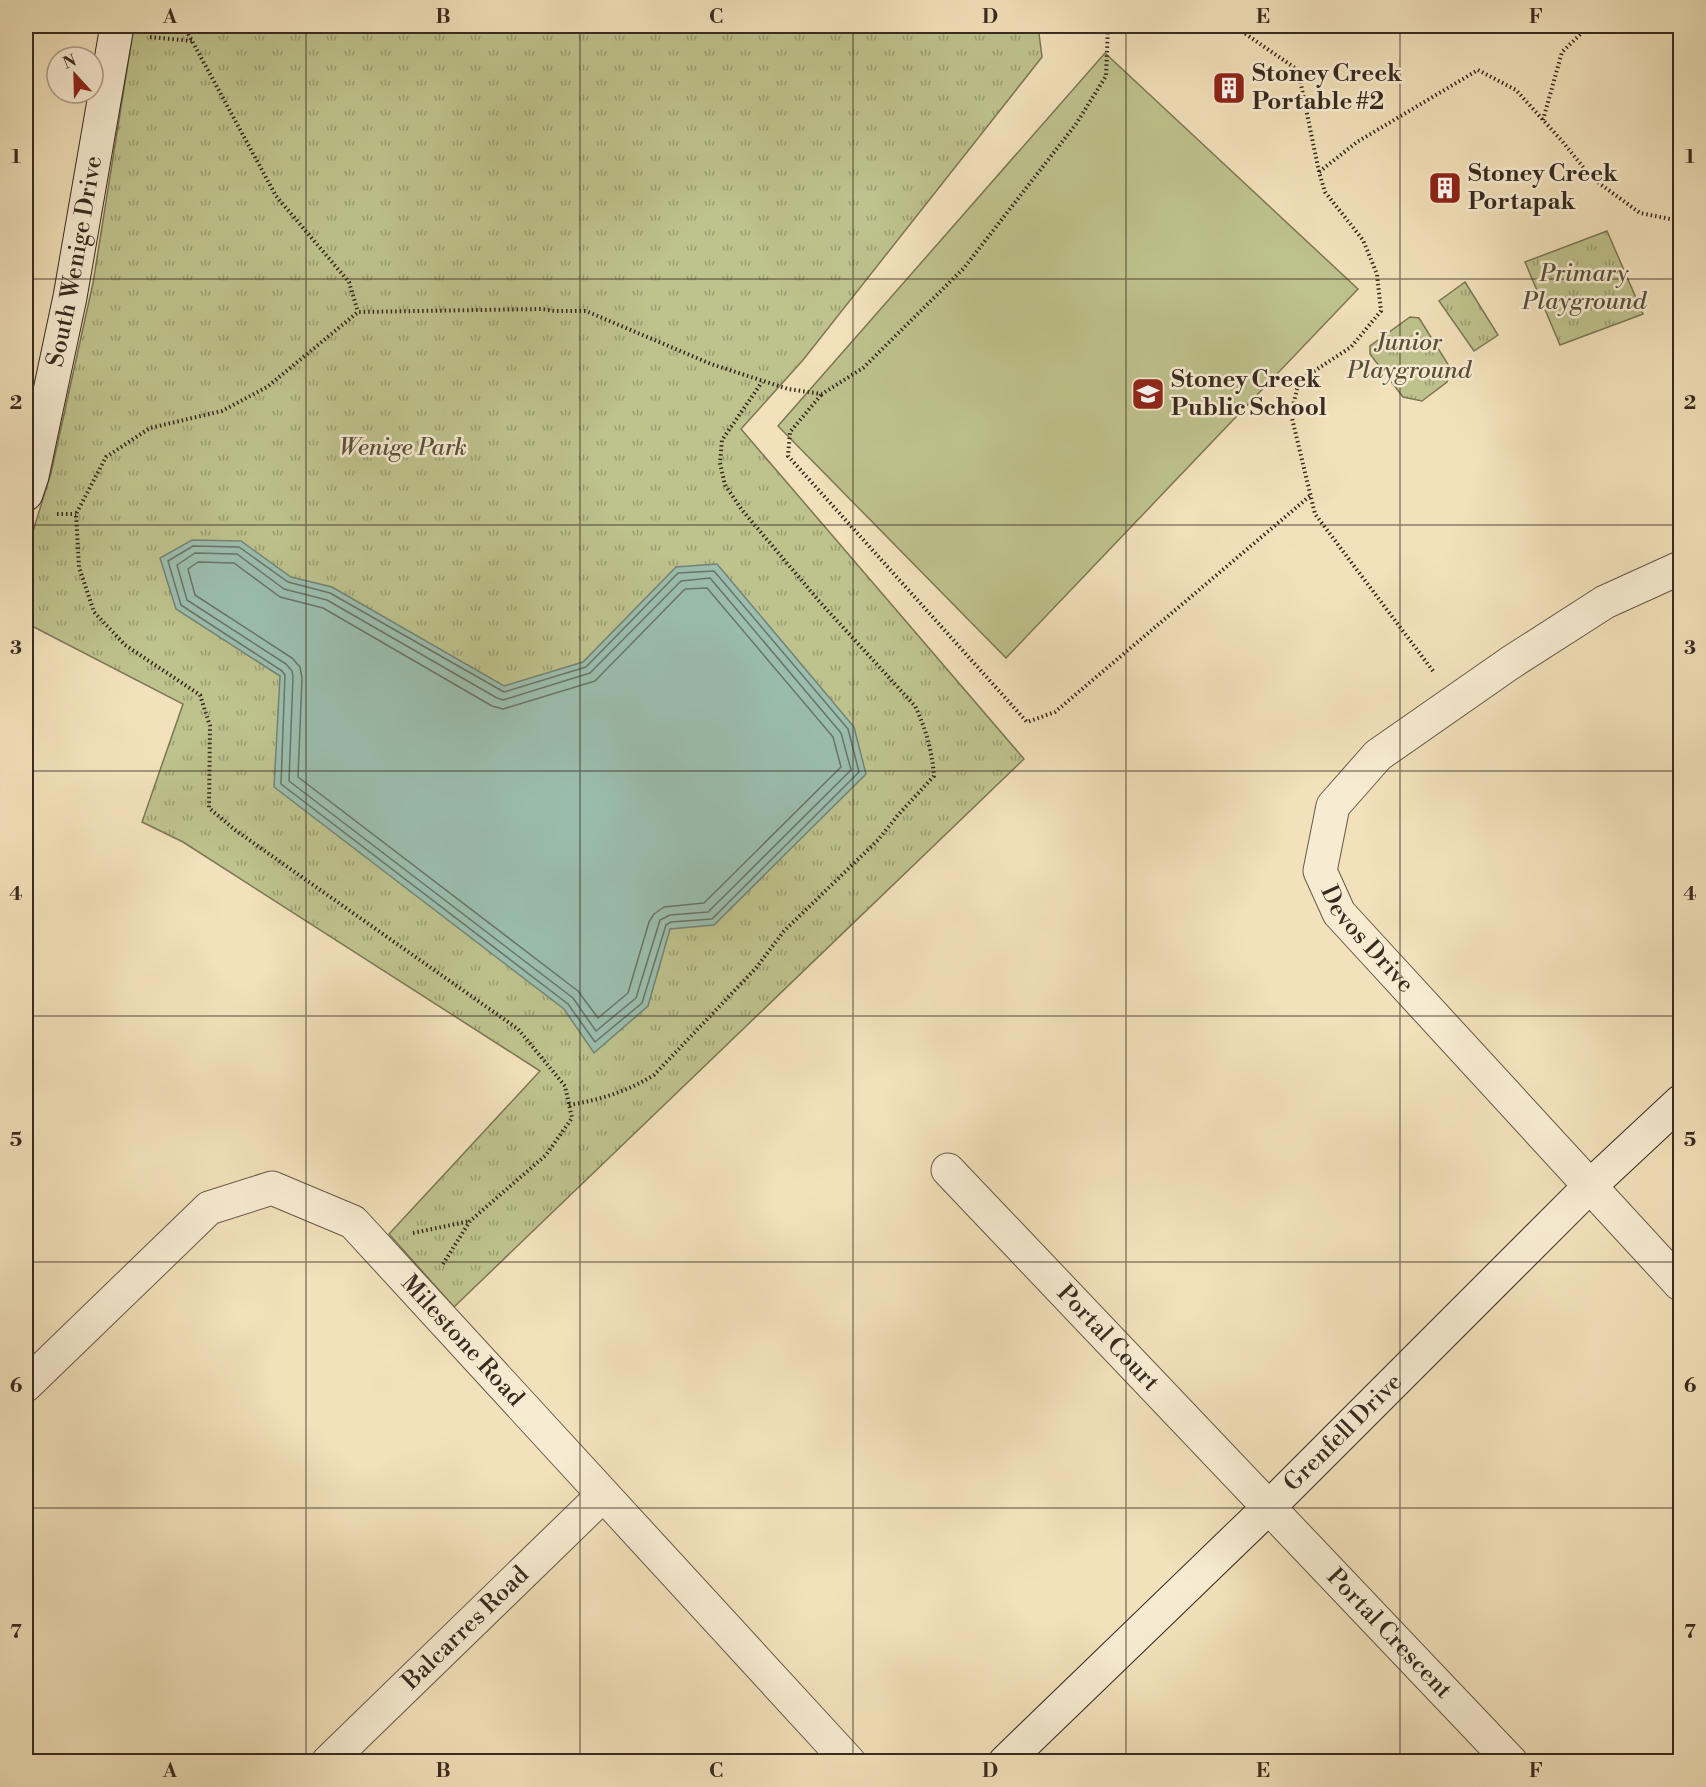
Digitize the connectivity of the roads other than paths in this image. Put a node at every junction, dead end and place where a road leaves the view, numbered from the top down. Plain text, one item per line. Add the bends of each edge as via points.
1 (117, 26) edge
2 (26, 494) edge
3 (1680, 568) edge
4 (1680, 1102) edge
5 (948, 1170) dead end
6 (1590, 1186) junction
7 (1680, 1284) edge
8 (26, 1385) edge
9 (603, 1495) junction
10 (1270, 1506) junction
11 (328, 1761) edge
12 (849, 1761) edge
13 (1005, 1761) edge
14 (1511, 1761) edge

1 - 2 street, South Wenige Drive via 70,297
3 - 6 street, Devos Drive via 1605,602 1378,755 1333,806 1323,848 1320,871 1339,913
4 - 6 street, Grenfell Drive
5 - 10 street, Portal Court
6 - 7 street, Devos Drive
6 - 10 street, Grenfell Drive
8 - 9 street, Milestone Road via 209,1208 272,1188 353,1222
9 - 11 street, Balcarres Road
9 - 12 street, Milestone Road
10 - 13 street, Grenfell Drive
10 - 14 street, Portal Crescent

